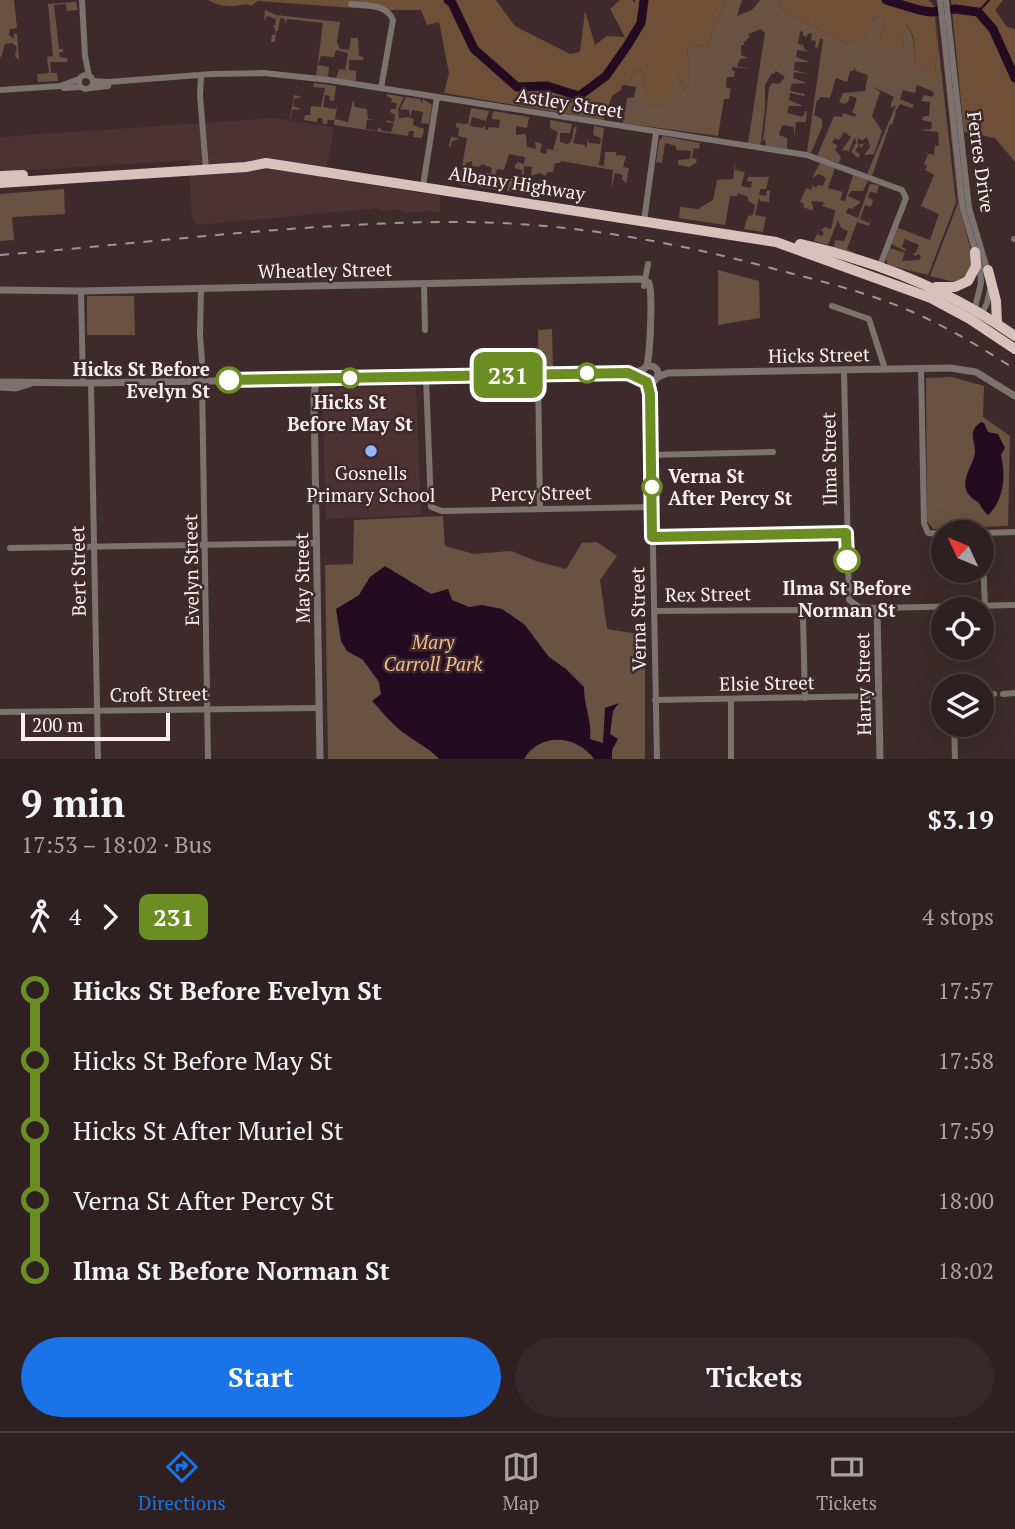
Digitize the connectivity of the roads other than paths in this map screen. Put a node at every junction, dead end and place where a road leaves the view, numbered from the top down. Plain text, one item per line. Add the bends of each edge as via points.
1 (82, 0) edge
2 (940, 0) edge
3 (946, 0) edge
4 (351, 4) dead end
5 (949, 56) junction
6 (198, 78) junction
7 (86, 81) junction
8 (381, 88) junction
9 (0, 92) edge
10 (437, 97) junction
11 (656, 133) junction
12 (206, 166) junction
13 (0, 176) edge
14 (0, 183) edge
15 (423, 186) junction
16 (644, 220) junction
17 (776, 242) junction
18 (975, 251) junction
19 (648, 264) dead end
20 (879, 268) junction
21 (988, 270) junction
22 (645, 283) junction
23 (424, 284) junction
24 (929, 286) junction
25 (201, 288) junction
26 (2, 291) edge
27 (81, 291) junction
28 (832, 306) dead end
29 (979, 311) junction
30 (973, 321) junction
31 (997, 323) junction
32 (425, 330) dead end
33 (1015, 335) edge
34 (1015, 349) edge
35 (202, 361) dead end
36 (920, 368) junction
37 (884, 369) junction
38 (844, 370) junction
39 (538, 374) junction
40 (650, 374) junction
41 (426, 377) junction
42 (313, 379) junction
43 (202, 381) junction
44 (87, 383) junction
45 (0, 384) edge
46 (1015, 396) edge
47 (773, 452) dead end
48 (651, 454) junction
49 (652, 507) junction
50 (540, 509) junction
51 (1015, 532) edge
52 (846, 533) junction
53 (931, 533) edge
54 (994, 533) edge
55 (652, 537) junction
56 (317, 543) junction
57 (206, 544) junction
58 (94, 547) junction
59 (10, 548) dead end
60 (1015, 605) edge
61 (994, 606) edge
62 (877, 608) junction
63 (931, 608) edge
64 (654, 611) junction
65 (1015, 693) edge
66 (1003, 694) dead end
67 (879, 696) junction
68 (805, 698) junction
69 (731, 699) junction
70 (655, 700) junction
71 (319, 708) junction
72 (209, 709) junction
73 (97, 710) junction
74 (0, 712) edge
75 (954, 737) edge
76 (98, 759) edge
77 (208, 759) edge
78 (320, 759) edge
79 (657, 759) edge
80 (731, 759) edge
81 (880, 759) edge
82 (955, 759) edge

1 - 7 street
2 - 5 street, Ferres Drive
3 - 5 street, Ferres Drive
4 - 8 street via 383,8 393,20
5 - 18 street, Ferres Drive via 964,209
5 - 21 street, Ferres Drive via 969,208
6 - 7 street, Astley Street
6 - 8 street, Astley Street via 276,74
6 - 12 street
7 - 9 street, Astley Street
8 - 10 street, Astley Street
10 - 11 street, Astley Street
10 - 15 street
11 - 16 street
11 - 20 street, Astley Street via 807,155 902,190 906,198
12 - 13 highway, Albany Highway
12 - 14 highway, Albany Highway
12 - 15 highway, Albany Highway via 276,163
15 - 16 highway, Albany Highway
16 - 17 highway, Albany Highway
17 - 20 highway, Albany Highway via 820,249
17 - 30 highway, Albany Highway via 931,299
18 - 24 highway via 976,266 968,281 944,288
18 - 29 street, Ferres Drive via 980,267
19 - 22 street, Verna Street
20 - 24 highway, Albany Highway
21 - 29 street, Ferres Drive via 989,295
21 - 31 highway
22 - 23 street, Wheatley Street
22 - 40 street, Verna Street via 650,288
23 - 25 street, Wheatley Street
23 - 32 street
24 - 29 highway, Albany Highway
25 - 27 street, Wheatley Street
25 - 35 street
26 - 27 street, Wheatley Street
27 - 44 street, Bert Street
28 - 37 street via 869,319
29 - 30 street, Ferres Drive
29 - 31 highway, Albany Highway
30 - 34 highway, Albany Highway
31 - 33 highway, Albany Highway
36 - 37 street, Hicks Street
36 - 46 street, Hicks Street via 970,370
36 - 53 street via 923,523
37 - 38 street, Hicks Street
38 - 40 street, Hicks Street
38 - 52 street, Ilma Street
39 - 40 street
39 - 41 street
39 - 50 street
40 - 48 street, Verna Street
41 - 42 street
41 - 50 street, Percy Street via 431,508
42 - 43 street
42 - 56 street, May Street
43 - 44 street
43 - 57 street, Evelyn Street
44 - 45 street via 16,388
44 - 58 street, Bert Street
47 - 48 street
48 - 49 street, Verna Street
49 - 50 street, Percy Street
49 - 55 street, Verna Street
51 - 54 street
52 - 55 street
52 - 62 street, Ilma Street via 848,598 856,606
55 - 64 street, Verna Street
56 - 57 street
56 - 71 street, May Street
57 - 58 street
57 - 72 street, Evelyn Street
58 - 59 street
58 - 73 street, Bert Street
60 - 61 street
62 - 63 street
62 - 67 street, Harry Street
64 - 68 street, Rex Street via 798,610 803,618
64 - 70 street, Verna Street
65 - 66 street
67 - 68 street, Elsie Street
67 - 81 street, Harry Street
68 - 69 street, Elsie Street
69 - 70 street, Elsie Street
69 - 80 street
70 - 79 street, Verna Street
71 - 72 street, Croft Street
71 - 78 street, May Street
72 - 73 street, Croft Street
72 - 77 street, Evelyn Street
73 - 74 street, Croft Street
73 - 76 street, Bert Street
75 - 82 street

